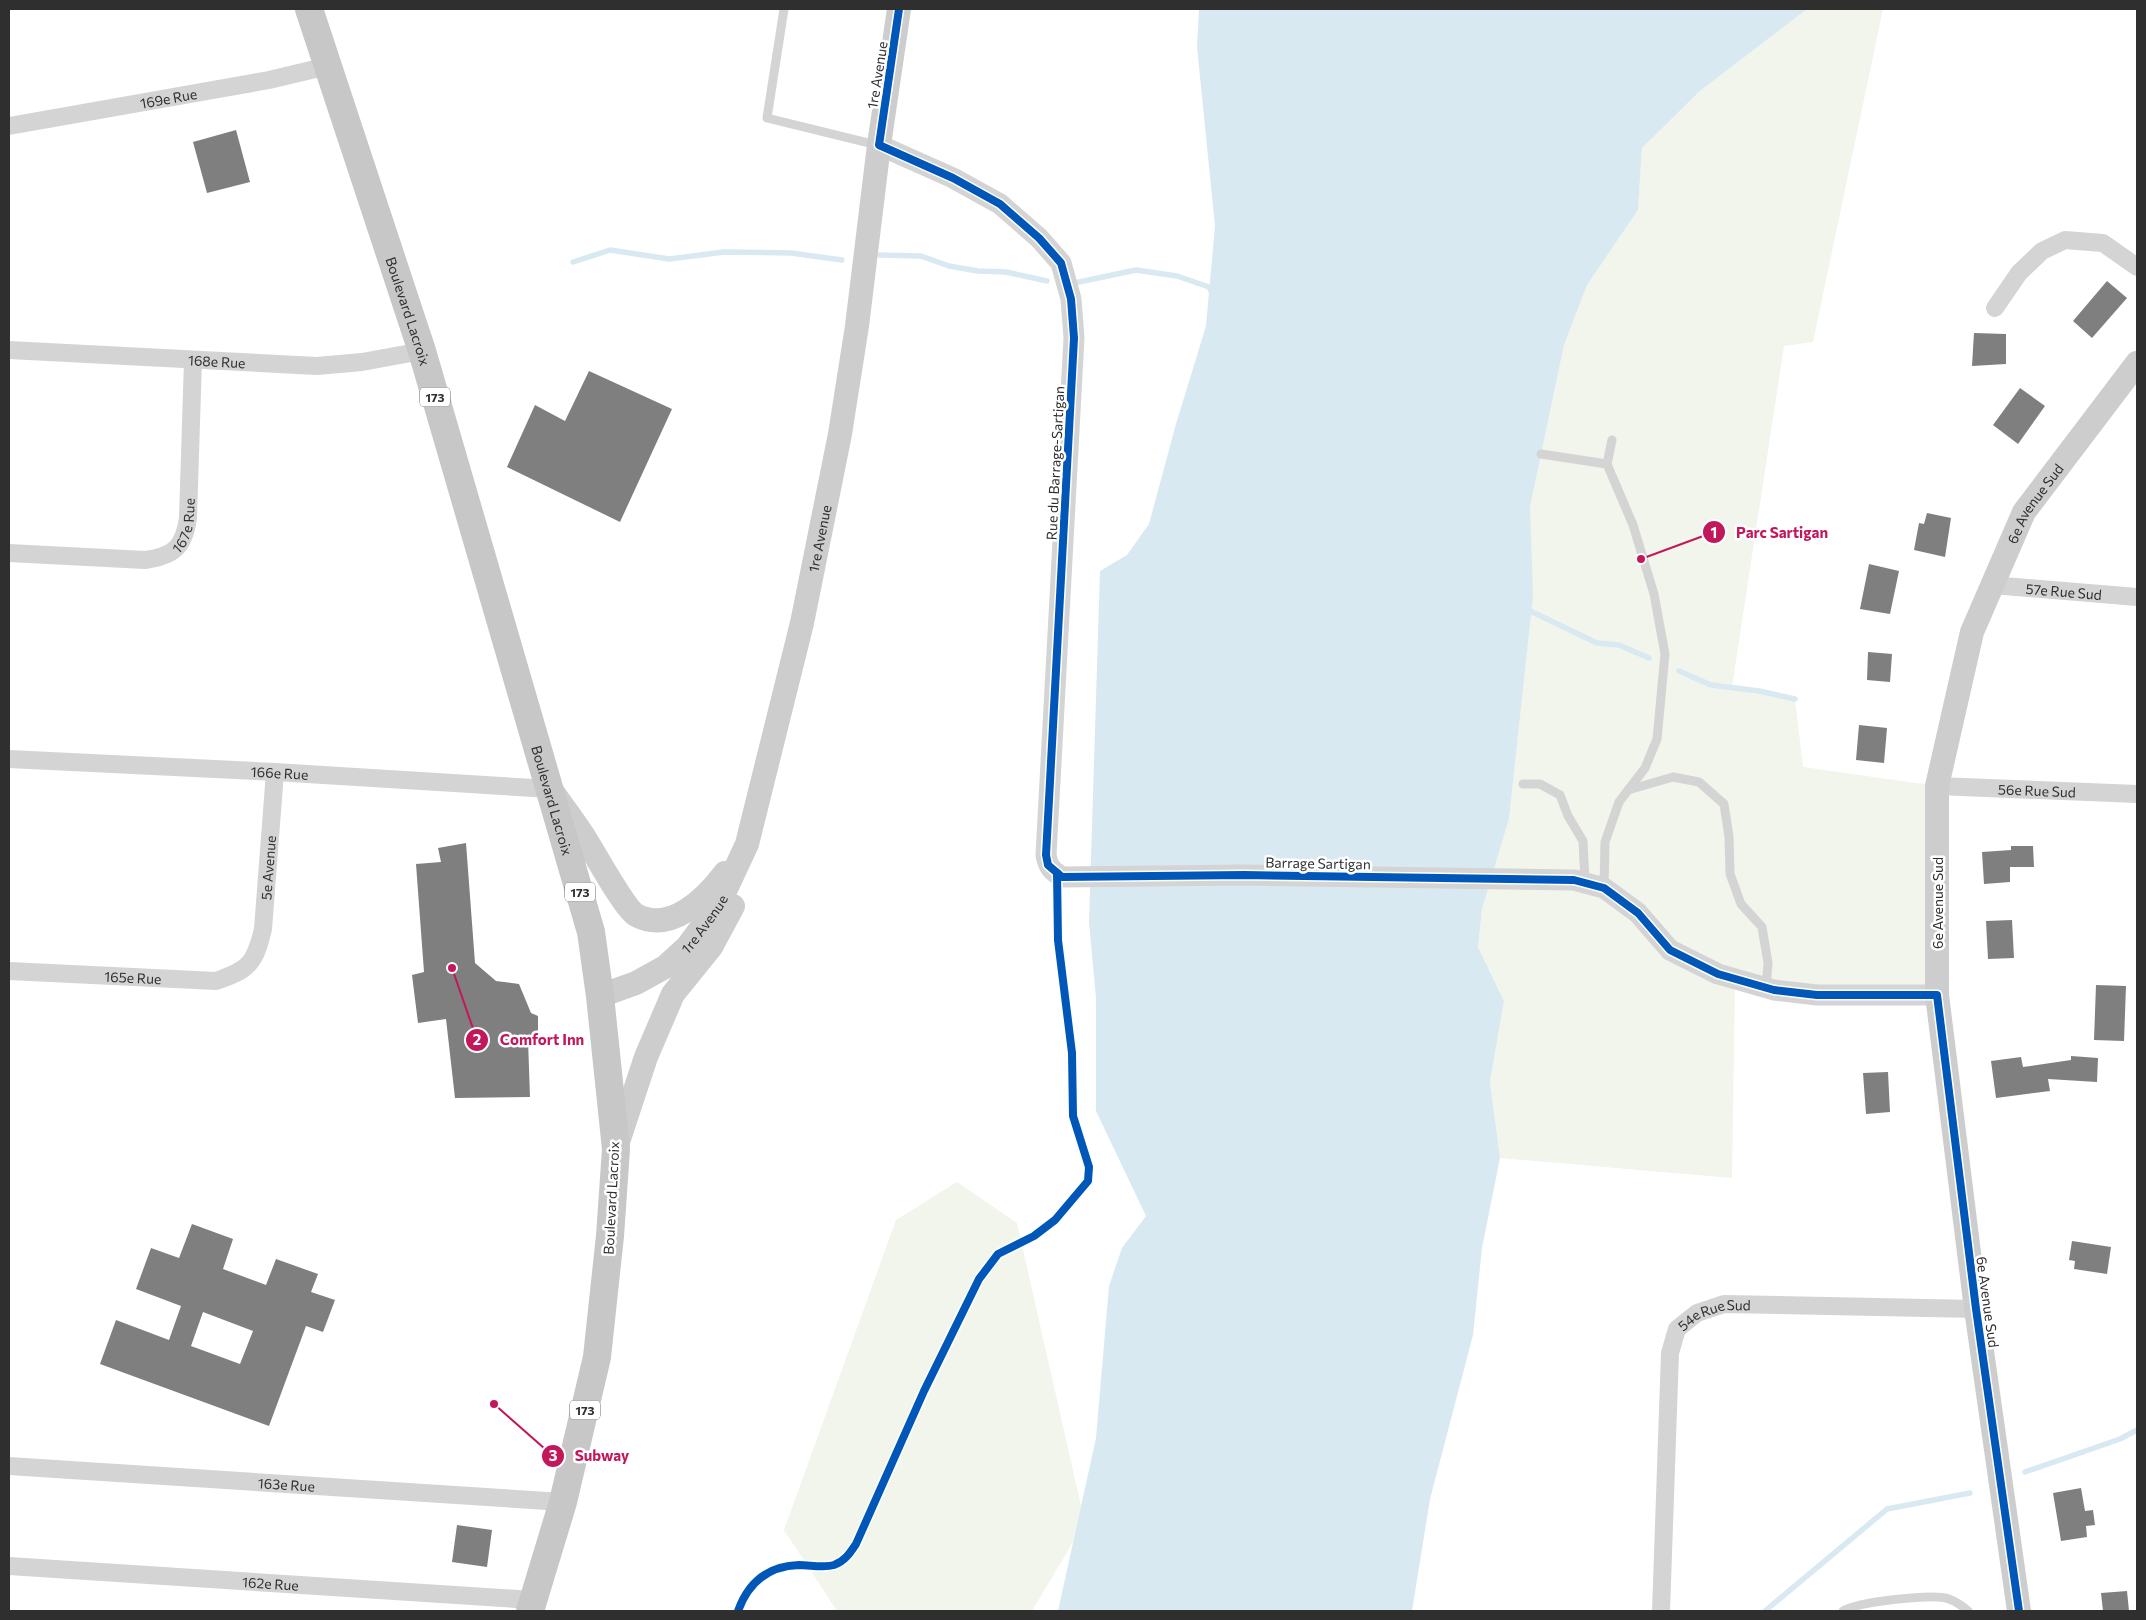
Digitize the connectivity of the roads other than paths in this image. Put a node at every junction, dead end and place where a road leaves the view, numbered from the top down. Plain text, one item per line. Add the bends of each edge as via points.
1 (309, 9) edge
2 (784, 9) edge
3 (900, 9) edge
4 (328, 66) junction
5 (9, 126) edge
6 (879, 145) junction
7 (2137, 267) edge
8 (1995, 308) dead end
9 (9, 350) edge
10 (422, 351) junction
11 (193, 360) junction
12 (2137, 363) edge
13 (1612, 440) dead end
14 (1541, 454) dead end
15 (1607, 464) junction
16 (9, 553) edge
17 (1992, 585) junction
18 (2137, 597) edge
19 (9, 759) edge
20 (275, 772) junction
21 (1524, 784) dead end
22 (1937, 786) junction
23 (550, 789) junction
24 (1628, 790) junction
25 (2137, 794) edge
26 (747, 844) junction
27 (1062, 877) joint
28 (1588, 883) junction
29 (252, 962) joint
30 (9, 971) edge
31 (1766, 988) junction
32 (1937, 995) junction
33 (600, 996) junction
34 (616, 1149) junction
35 (1976, 1309) junction
36 (9, 1466) edge
37 (563, 1502) junction
38 (9, 1566) edge
39 (532, 1605) edge
40 (1660, 1611) edge
41 (1843, 1611) edge
42 (1968, 1611) edge
43 (2019, 1611) edge

1 - 4 main road, Boulevard Lacroix / 173
2 - 6 lane via 766,118
3 - 6 main road, 1re Avenue
4 - 5 street, 169e Rue via 269,80
4 - 10 main road, Boulevard Lacroix / 173
6 - 26 main road, 1re Avenue via 840,434 802,623
6 - 27 street, Rue du Barrage-Sartigan via 953,178 1000,204 1039,238 1061,263 1071,299 1074,338 1046,855 1048,865
7 - 8 street via 2103,243 2065,240 2042,251 2019,273
9 - 11 street, 168e Rue
10 - 11 street, 168e Rue via 317,366
10 - 23 main road, Boulevard Lacroix / 173
11 - 16 street, 167e Rue via 188,518 186,534 178,547 164,557 145,560
12 - 17 main road, 6e Avenue Sud via 2024,512
13 - 15 lane
14 - 15 lane
15 - 24 lane via 1632,525 1654,594 1665,654 1656,739 1645,768
17 - 18 street, 57e Rue Sud
17 - 22 main road, 6e Avenue Sud via 1972,632
19 - 20 street, 166e Rue
20 - 23 street, 166e Rue
20 - 29 street, 5e Avenue via 263,929
21 - 28 lane via 1540,784 1560,795 1583,841
22 - 25 street, 56e Rue Sud
22 - 32 main road, 6e Avenue Sud
23 - 26 main road via 635,914 656,921 676,917 709,893
23 - 33 main road, Boulevard Lacroix / 173 via 591,932
24 - 28 lane via 1619,802
24 - 31 lane via 1673,778 1699,782 1724,804 1730,874 1742,904 1762,927 1768,963
26 - 33 main road, 1re Avenue via 719,904 688,946 665,967 636,983
26 - 34 main road via 738,895 711,946 673,994 646,1057
27 - 28 street, Barrage Sartigan via 1244,875
28 - 31 street via 1638,913 1670,950 1718,974
29 - 30 street, 165e Rue via 238,974 216,982
31 - 32 street via 1817,995
32 - 35 main road, 6e Avenue Sud
33 - 34 main road, Boulevard Lacroix / 173
34 - 37 main road, Boulevard Lacroix / 173 via 597,1357
35 - 40 street, 54e Rue Sud via 1724,1304 1697,1313 1677,1329 1670,1353
35 - 43 main road, 6e Avenue Sud
36 - 37 street, 163e Rue
37 - 39 main road, Boulevard Lacroix / 173
38 - 39 street, 162e Rue
41 - 42 lane via 1871,1602 1939,1598 1948,1598

